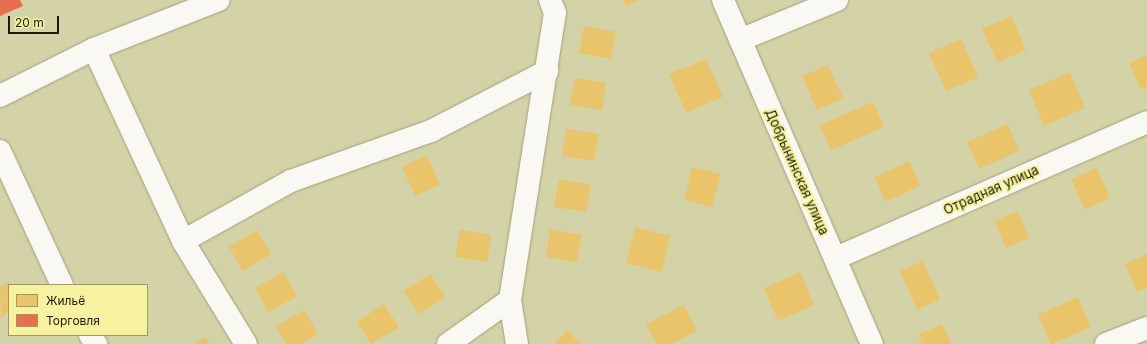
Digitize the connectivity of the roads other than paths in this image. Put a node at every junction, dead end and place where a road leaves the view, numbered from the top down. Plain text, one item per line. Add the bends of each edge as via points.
1 (219, 0) edge
2 (550, 0) edge
3 (723, 0) edge
4 (837, 0) edge
5 (740, 40) junction
6 (94, 49) junction
7 (547, 71) junction
8 (0, 96) edge
9 (1147, 122) edge
10 (0, 151) edge
11 (183, 241) junction
12 (836, 258) junction
13 (62, 284) edge
14 (510, 300) junction
15 (1147, 328) edge
16 (246, 344) edge
17 (448, 344) edge
18 (517, 344) edge
19 (872, 344) edge
20 (1106, 344) edge

1 - 6 street
2 - 7 street via 555,13
3 - 5 street, Добрынинская улица
4 - 5 street
5 - 12 street, Добрынинская улица
6 - 8 street
6 - 11 street
7 - 11 street via 431,131 291,181
7 - 14 street
9 - 12 street, Отрадная улица
10 - 13 street
11 - 16 street
12 - 19 street, Добрынинская улица
14 - 17 street
14 - 18 street
15 - 20 street

